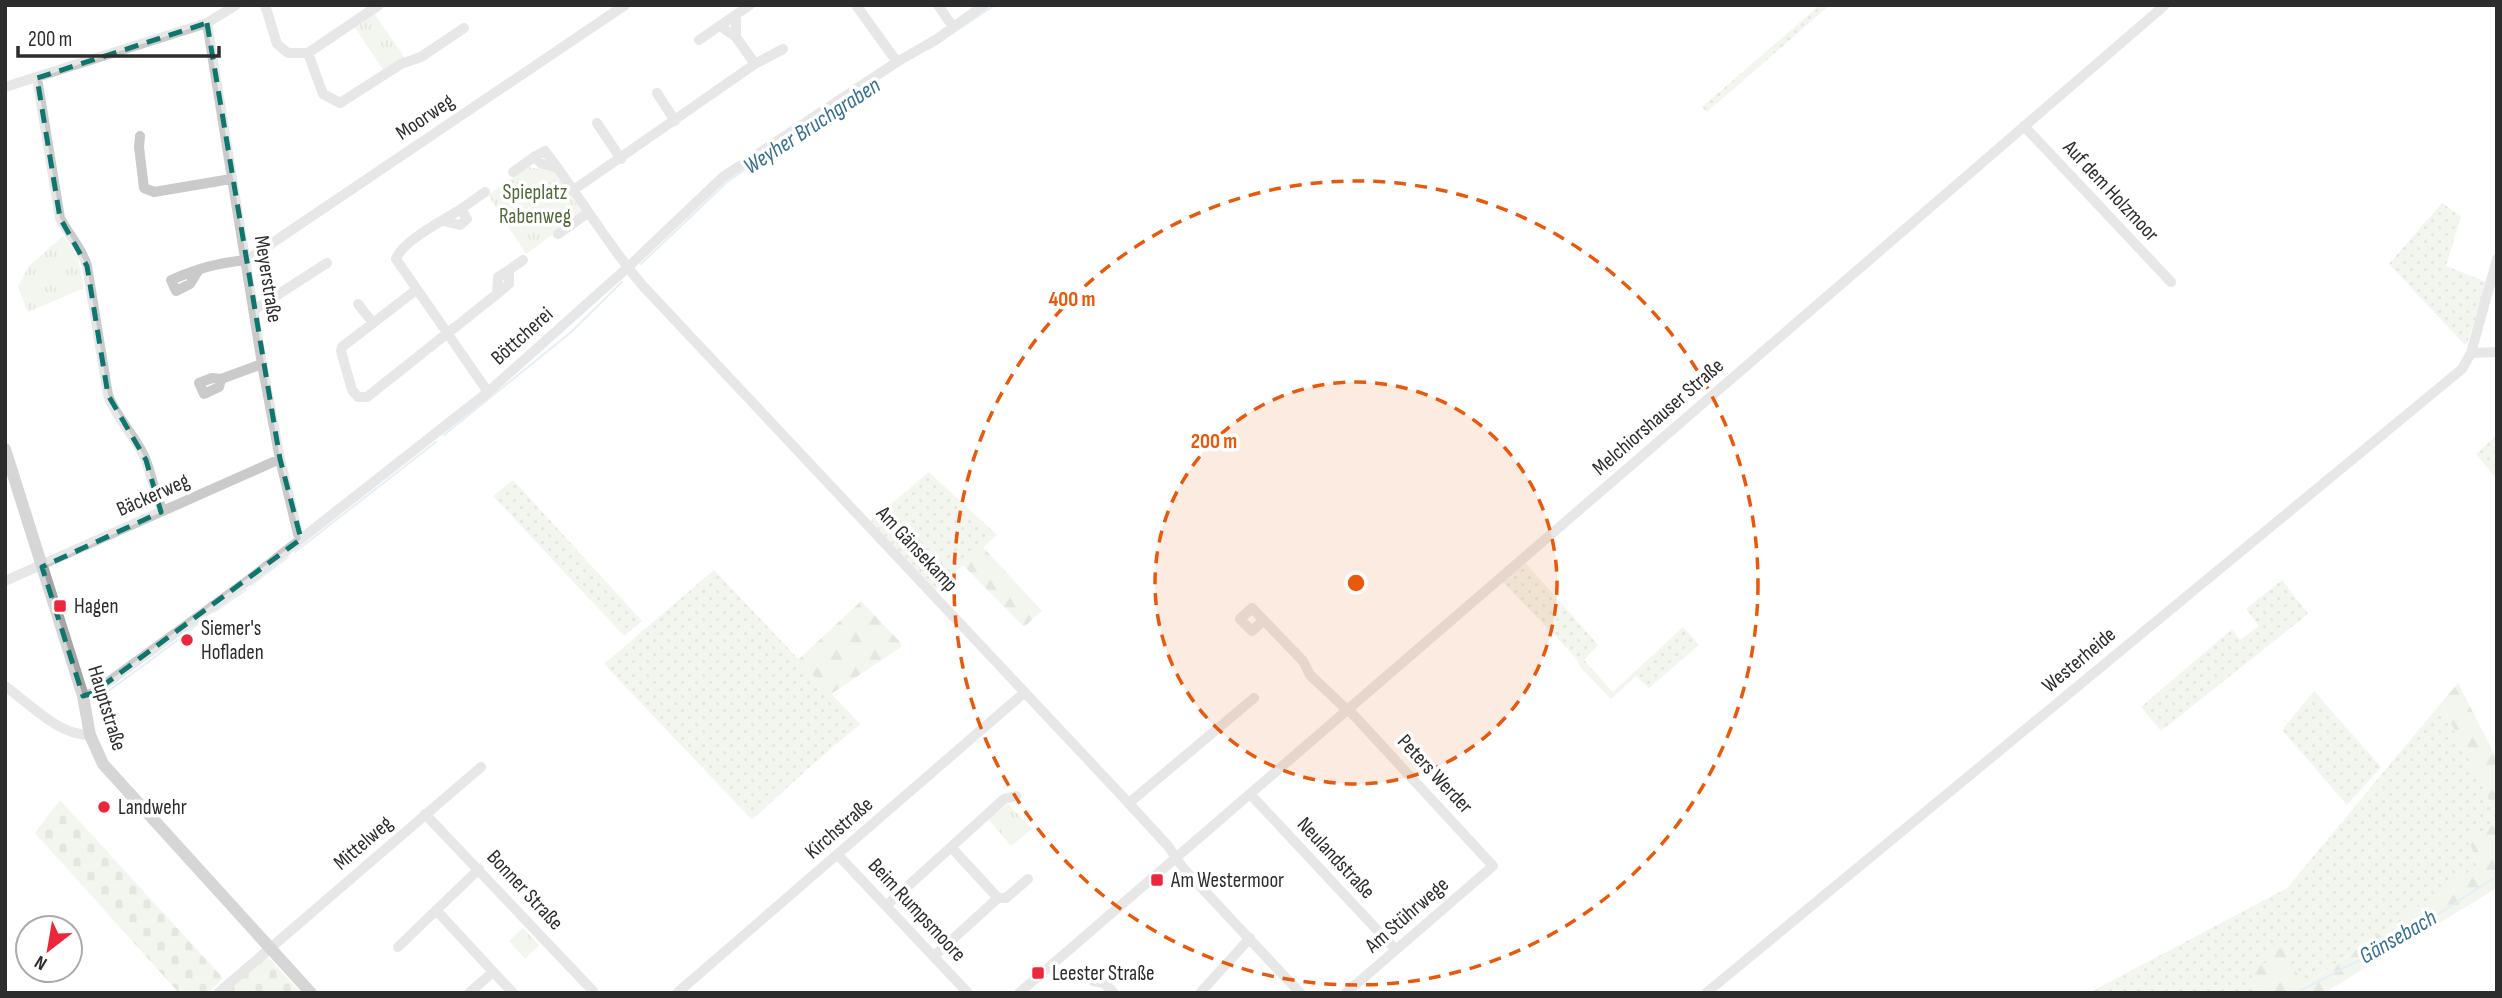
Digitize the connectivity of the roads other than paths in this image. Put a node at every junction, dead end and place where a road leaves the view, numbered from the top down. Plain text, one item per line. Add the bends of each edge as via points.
1 (236, 5) edge
2 (265, 5) edge
3 (379, 5) edge
4 (625, 5) edge
5 (750, 5) edge
6 (856, 5) edge
7 (938, 5) edge
8 (984, 5) edge
9 (2165, 5) edge
10 (736, 15) junction
11 (206, 23) junction
12 (720, 26) junction
13 (953, 27) junction
14 (464, 28) dead end
15 (736, 37) junction
16 (699, 40) dead end
17 (783, 49) dead end
18 (307, 53) junction
19 (897, 62) junction
20 (755, 64) junction
21 (37, 78) junction
22 (5, 87) edge
23 (657, 93) dead end
24 (675, 121) junction
25 (597, 123) dead end
26 (2024, 126) junction
27 (141, 136) dead end
28 (621, 159) junction
29 (513, 172) dead end
30 (231, 180) junction
31 (572, 191) junction
32 (485, 192) dead end
33 (588, 213) junction
34 (558, 234) dead end
35 (2497, 259) edge
36 (247, 260) junction
37 (523, 260) dead end
38 (327, 263) dead end
39 (627, 268) junction
40 (198, 271) dead end
41 (2171, 282) dead end
42 (416, 290) junction
43 (358, 304) dead end
44 (254, 310) junction
45 (373, 323) junction
46 (446, 333) junction
47 (2497, 352) edge
48 (2471, 353) junction
49 (262, 364) junction
50 (221, 379) dead end
51 (488, 392) junction
52 (5, 449) edge
53 (280, 459) junction
54 (163, 511) junction
55 (301, 539) junction
56 (41, 566) junction
57 (5, 581) edge
58 (1264, 621) dead end
59 (5, 687) edge
60 (1025, 692) junction
61 (83, 696) junction
62 (1254, 698) dead end
63 (1347, 710) junction
64 (90, 735) junction
65 (481, 767) dead end
66 (1250, 794) junction
67 (1016, 796) dead end
68 (1129, 803) junction
69 (425, 814) junction
70 (951, 847) junction
71 (838, 855) junction
72 (1175, 858) junction
73 (1493, 866) joint
74 (479, 869) junction
75 (1028, 879) dead end
76 (998, 898) junction
77 (887, 905) junction
78 (436, 910) junction
79 (1250, 938) junction
80 (398, 947) dead end
81 (269, 948) junction
82 (1395, 949) junction
83 (934, 956) junction
84 (493, 972) junction
85 (1093, 981) dead end
86 (685, 990) edge
87 (218, 993) edge
88 (311, 993) edge
89 (470, 993) edge
90 (513, 993) edge
91 (591, 993) edge
92 (968, 993) edge
93 (1019, 993) edge
94 (1114, 993) edge
95 (1200, 993) edge
96 (1300, 993) edge
97 (1346, 993) edge
98 (1706, 993) edge

1 - 11 street
2 - 18 street via 277,44 288,52
3 - 18 street
4 - 36 street, Moorweg
5 - 10 street
6 - 19 street
7 - 13 street
8 - 13 street, Böttcherei
9 - 26 street, Melchiorshauser Straße
10 - 12 street
10 - 15 street
11 - 21 street
11 - 30 street, Meyerstraße
12 - 15 street
12 - 16 street
13 - 19 street, Böttcherei
14 - 18 street via 340,103 323,94
15 - 20 street
17 - 20 street
19 - 39 street, Böttcherei via 723,177
20 - 24 street
21 - 22 street
21 - 54 street via 60,218 85,257 108,395 146,460
23 - 24 street
24 - 28 street
25 - 28 street
26 - 41 street, Auf dem Holzmoor
26 - 63 street, Melchiorshauser Straße
27 - 30 street via 144,188 154,192
28 - 31 street
29 - 31 street, Am Gänsekamp via 545,151
30 - 36 street, Meyerstraße
31 - 33 street, Am Gänsekamp
32 - 42 street via 461,209 467,219 460,225 443,220 399,250 396,259
33 - 34 street
33 - 39 street, Am Gänsekamp
35 - 48 street
36 - 40 street via 215,263
36 - 44 street, Meyerstraße
37 - 46 street via 498,277 497,294
38 - 44 street
39 - 51 street, Böttcherei
39 - 60 street, Am Gänsekamp
42 - 45 street
42 - 46 street
43 - 45 street
44 - 49 street, Meyerstraße
45 - 46 street via 341,351 358,397 367,397
46 - 51 street
47 - 48 street
48 - 98 street, Westerheide via 2462,369
49 - 50 street
49 - 53 street, Meyerstraße
51 - 55 street, Böttcherei
52 - 56 main road, Hauptstraße
53 - 54 street, Bäckerweg
53 - 55 street, Meyerstraße
54 - 56 street, Bäckerweg
55 - 61 street, Böttcherei
56 - 57 street, Bäckerweg
56 - 61 main road, Hauptstraße
58 - 63 street, Peters Werder
59 - 64 street via 64,729
60 - 68 street, Am Gänsekamp
60 - 71 street, Kirchstraße
61 - 64 main road, Hauptstraße
62 - 68 street
63 - 66 street, Melchiorshauser Straße
63 - 73 street, Peters Werder
64 - 81 main road, Hauptstraße via 110,773
65 - 69 street, Mittelweg
66 - 72 street, Melchiorshauser Straße
66 - 82 street, Neulandstraße
67 - 70 street via 1004,799
68 - 72 street, Am Gänsekamp
69 - 74 street, Bonner Straße
69 - 81 street, Mittelweg
70 - 76 street
70 - 77 street
71 - 77 street, Beim Rumpsmoore
71 - 86 street, Kirchstraße
72 - 79 street
72 - 93 street
73 - 82 street, Am Stührwege
74 - 78 street
74 - 91 street, Bonner Straße
75 - 76 street via 1006,898
76 - 83 street
77 - 83 street, Beim Rumpsmoore
78 - 80 street
78 - 84 street
79 - 95 street
79 - 96 street
81 - 87 street, Mittelweg
81 - 88 main road, Hauptstraße
82 - 97 street, Am Stührwege
83 - 92 street, Beim Rumpsmoore
84 - 89 street
84 - 90 street
85 - 94 street via 1104,982

